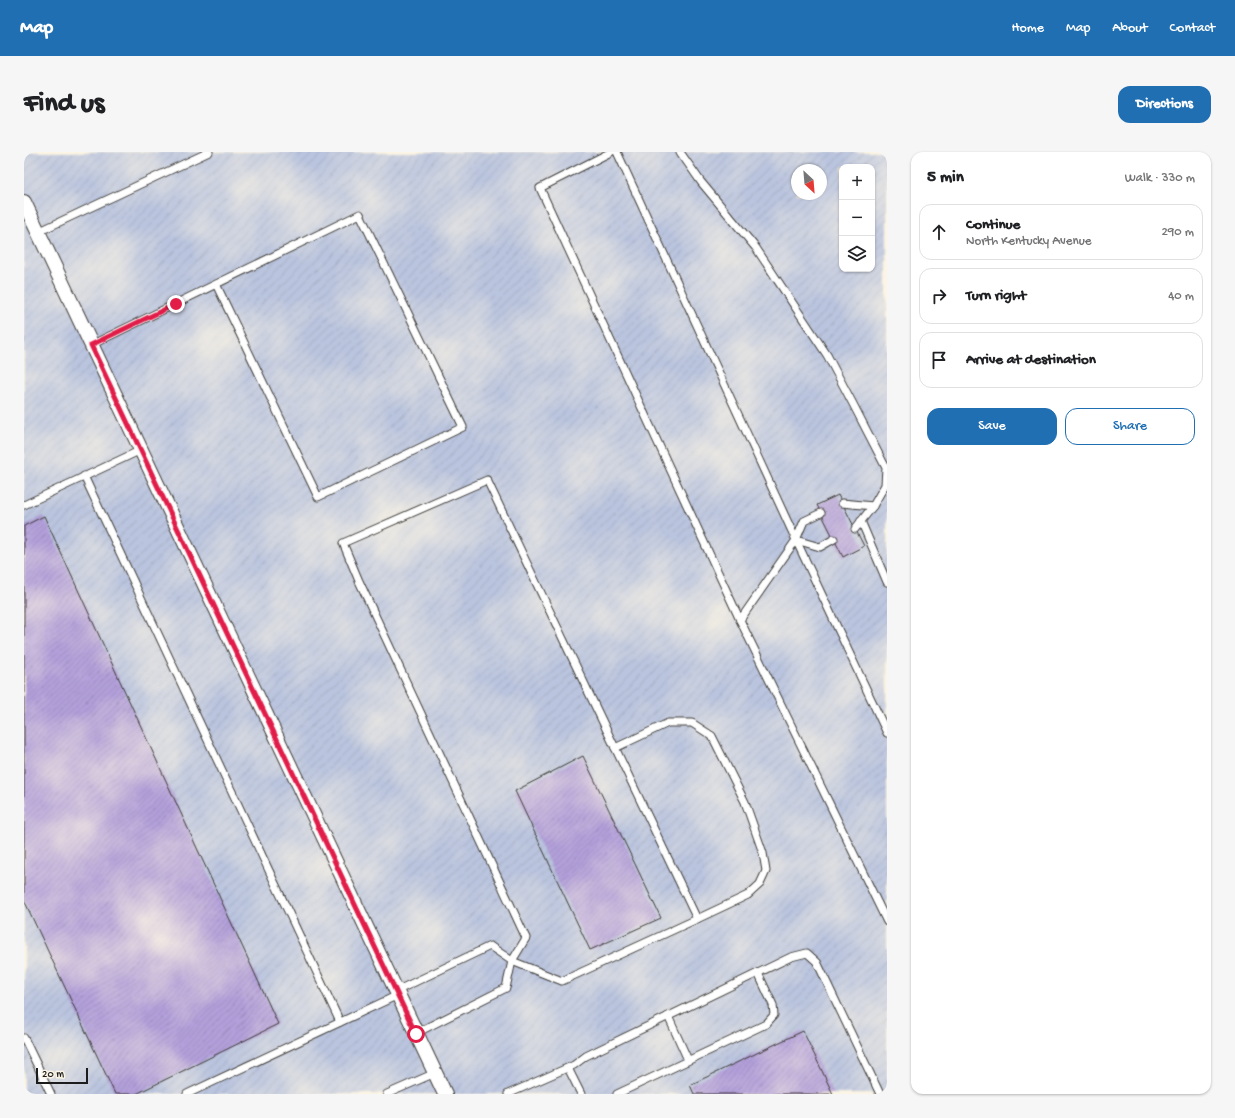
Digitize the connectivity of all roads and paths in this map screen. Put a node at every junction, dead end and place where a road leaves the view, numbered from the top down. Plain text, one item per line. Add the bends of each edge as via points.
1 (209, 152) edge
2 (610, 152) edge
3 (617, 152) edge
4 (680, 152) edge
5 (24, 202) edge
6 (38, 232) junction
7 (216, 284) junction
8 (91, 345) junction
9 (141, 450) junction
10 (84, 476) junction
11 (842, 503) dead end
12 (24, 505) edge
13 (873, 506) junction
14 (821, 513) dead end
15 (861, 521) junction
16 (855, 529) dead end
17 (834, 539) dead end
18 (796, 540) junction
19 (887, 582) edge
20 (740, 620) junction
21 (887, 733) edge
22 (615, 748) junction
23 (696, 919) junction
24 (887, 922) edge
25 (512, 961) junction
26 (758, 973) junction
27 (397, 993) junction
28 (668, 1016) junction
29 (340, 1022) junction
30 (416, 1034) junction
31 (24, 1038) edge
32 (688, 1060) junction
33 (568, 1068) junction
34 (435, 1073) junction
35 (524, 1091) edge
36 (52, 1094) edge
37 (187, 1094) edge
38 (387, 1094) edge
39 (445, 1094) edge
40 (508, 1094) edge
41 (581, 1094) edge
42 (617, 1094) edge
43 (880, 1094) edge

1 - 6 lane
2 - 20 lane via 540,188
3 - 18 lane
4 - 13 lane via 701,182 756,248 827,355 886,468 885,485
5 - 6 street
6 - 8 street
7 - 7 lane via 360,214 463,427 318,497
7 - 8 lane
8 - 9 street
9 - 10 lane
9 - 27 street
10 - 12 lane
10 - 29 lane
11 - 13 lane
13 - 15 lane
14 - 18 lane via 804,521
15 - 16 lane
15 - 19 lane
17 - 18 lane via 820,547
18 - 20 lane
18 - 21 lane
20 - 24 lane
22 - 23 lane
22 - 23 lane via 668,723 692,723 712,736 745,802 763,852 766,871 760,884 748,895
22 - 25 lane via 487,480 343,543 526,938
23 - 25 lane via 562,981
25 - 27 lane via 490,946
25 - 30 lane via 506,988
26 - 28 lane
26 - 32 lane via 773,1005 774,1015 766,1024
26 - 43 lane via 791,957 807,953 817,962
27 - 29 lane
27 - 30 street
28 - 32 lane
28 - 33 lane via 586,1056
29 - 37 lane
30 - 34 street
31 - 36 lane
32 - 42 lane
33 - 35 lane
33 - 41 lane
34 - 38 lane
34 - 39 street
35 - 40 lane

